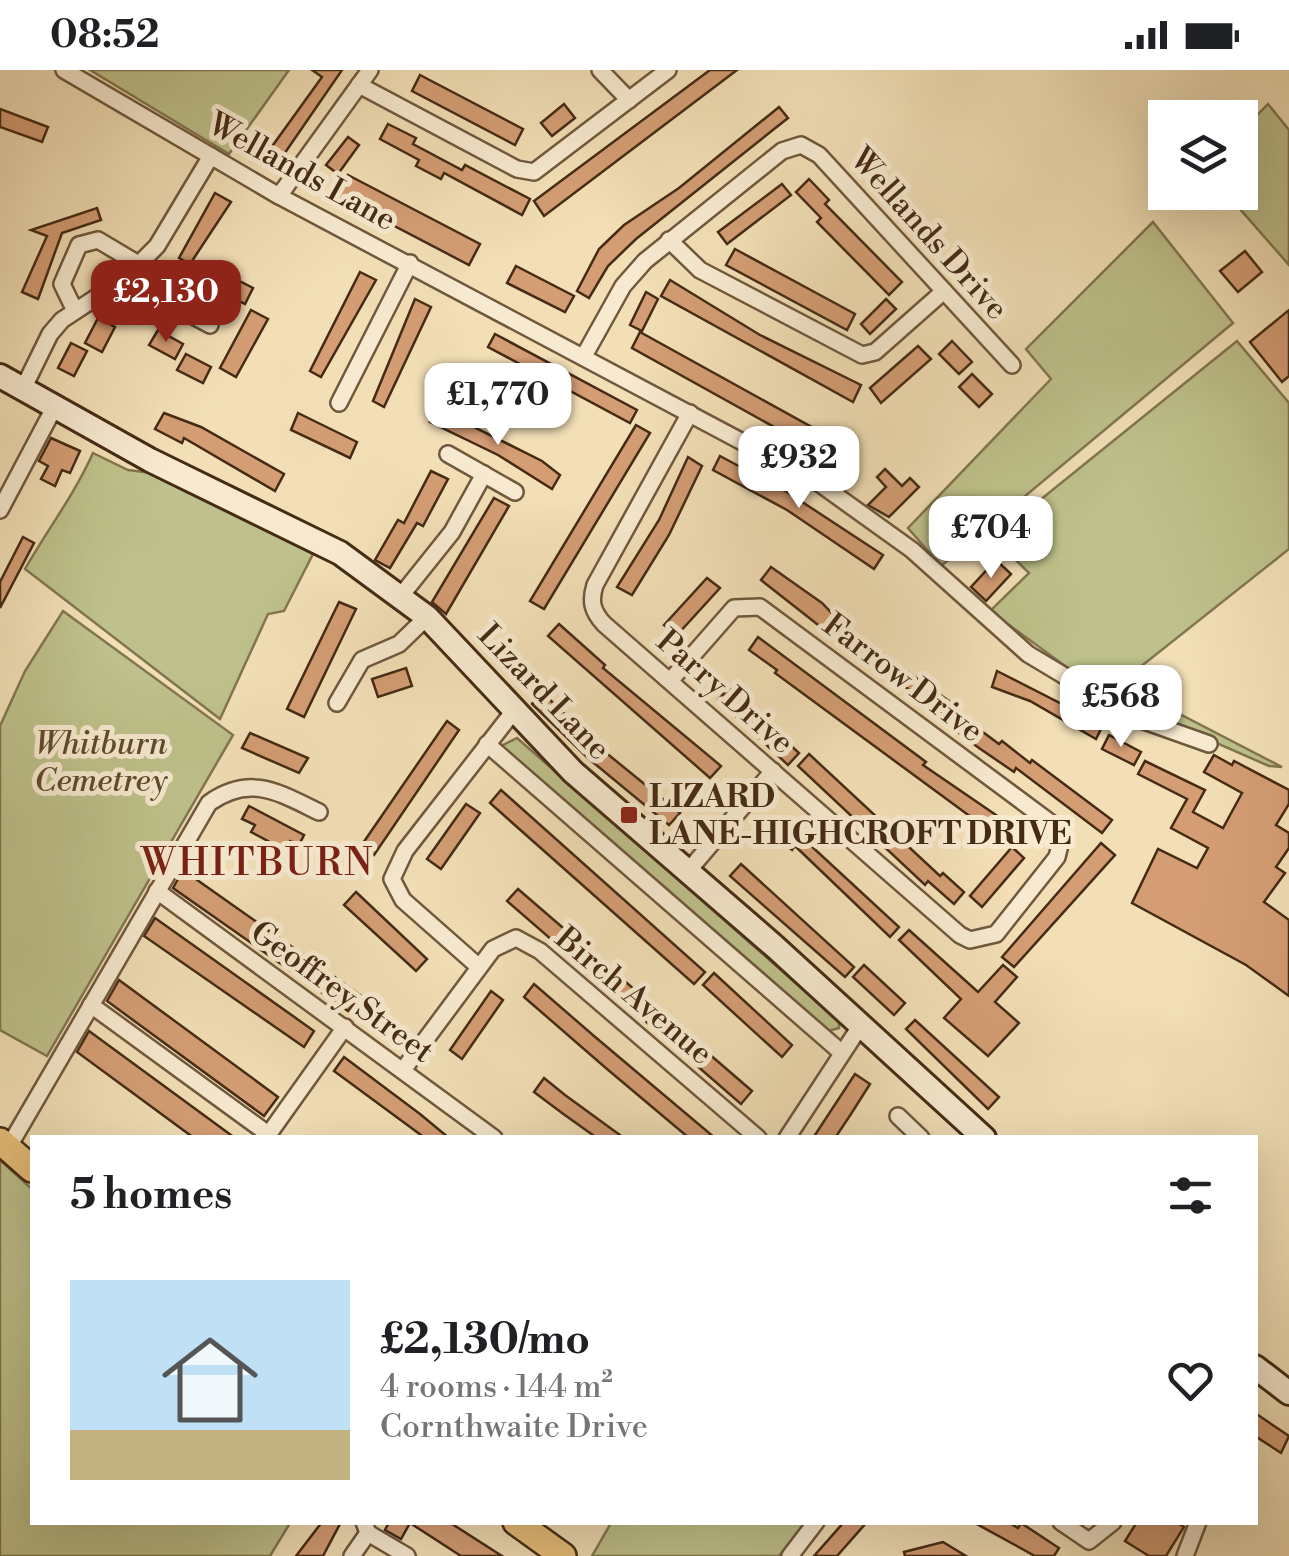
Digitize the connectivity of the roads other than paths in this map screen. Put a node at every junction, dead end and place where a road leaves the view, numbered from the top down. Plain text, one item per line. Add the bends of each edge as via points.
1 (64, 70) edge
2 (370, 70) edge
3 (600, 70) edge
4 (668, 70) edge
5 (359, 85) junction
6 (630, 100) junction
7 (211, 156) junction
8 (279, 196) junction
9 (669, 240) junction
10 (410, 263) junction
11 (140, 265) junction
12 (124, 279) junction
13 (944, 291) junction
14 (74, 312) junction
15 (210, 325) dead end
16 (584, 356) junction
17 (1012, 365) dead end
18 (0, 376) edge
19 (22, 391) junction
20 (339, 402) dead end
21 (54, 408) junction
22 (690, 414) junction
23 (448, 454) dead end
24 (484, 474) junction
25 (515, 492) dead end
26 (0, 510) edge
27 (400, 597) junction
28 (428, 618) junction
29 (670, 681) junction
30 (337, 704) dead end
31 (513, 712) junction
32 (487, 744) junction
33 (1209, 744) dead end
34 (773, 771) junction
35 (319, 812) dead end
36 (688, 870) junction
37 (157, 891) junction
38 (996, 934) joint
39 (479, 967) junction
40 (92, 1005) junction
41 (861, 1025) junction
42 (345, 1028) junction
43 (842, 1053) junction
44 (403, 1070) junction
45 (898, 1116) dead end
46 (267, 1135) edge
47 (269, 1135) edge
48 (490, 1135) edge
49 (754, 1135) edge
50 (788, 1135) edge
51 (918, 1135) edge
52 (981, 1135) edge
53 (4, 1144) edge
54 (30, 1166) edge
55 (1258, 1369) edge
56 (1289, 1393) edge
57 (520, 1525) edge
58 (814, 1525) edge
59 (1065, 1525) edge
60 (1108, 1525) edge
61 (1197, 1525) edge
62 (366, 1528) edge
63 (352, 1556) edge
64 (408, 1556) edge
65 (562, 1556) edge
66 (790, 1556) edge
67 (1184, 1556) edge

1 - 7 street, Wellands Lane
2 - 5 street
3 - 6 street
4 - 6 street
5 - 6 street via 534,172
5 - 8 street
7 - 8 street, Wellands Lane
7 - 11 street
8 - 10 street, Wellands Lane
9 - 13 street via 700,270 862,355 887,343
9 - 13 street, Wellands Drive via 782,151 801,145 819,155
9 - 16 street via 623,286
10 - 16 street, Wellands Lane
10 - 20 street, Wellands Lane
11 - 12 street
11 - 14 street via 98,240 79,246 62,284
12 - 14 street
12 - 15 street
13 - 17 street, Wellands Drive
14 - 19 street via 50,334
16 - 22 street, Wellands Lane
18 - 19 street, Lizard Lane
19 - 21 street, Lizard Lane
21 - 26 street
21 - 27 street, Lizard Lane via 340,553
22 - 29 street, Parry Drive via 591,598 604,624
22 - 33 street, Wellands Lane via 848,500 1028,654 1134,717
23 - 24 street
24 - 25 street
24 - 27 street via 452,532
27 - 28 street, Lizard Lane
28 - 30 street via 399,644 362,660
28 - 31 street, Lizard Lane
29 - 34 street, Parry Drive
29 - 38 street, Farrow Drive via 734,608 760,606 1055,826 1057,856
31 - 32 street
31 - 36 street, Lizard Lane
32 - 39 street via 405,851 392,879 403,900
32 - 43 street
34 - 36 street
34 - 38 street, Parry Drive via 960,935 978,941
35 - 37 street via 258,786 226,790 209,803
36 - 41 street, Lizard Lane
37 - 40 street
37 - 42 street, Geoffrey Street
39 - 44 street, Birch Avenue
39 - 49 street, Birch Avenue via 504,940 528,941
40 - 46 street
40 - 53 street
41 - 43 street
41 - 52 street, Lizard Lane
42 - 44 street, Geoffrey Street
42 - 47 street
43 - 50 street
44 - 48 street, Geoffrey Street
45 - 51 street
53 - 54 main road
55 - 56 street
57 - 65 main road
58 - 66 street
59 - 60 street via 1089,1541
61 - 67 street
62 - 63 street
62 - 64 street

